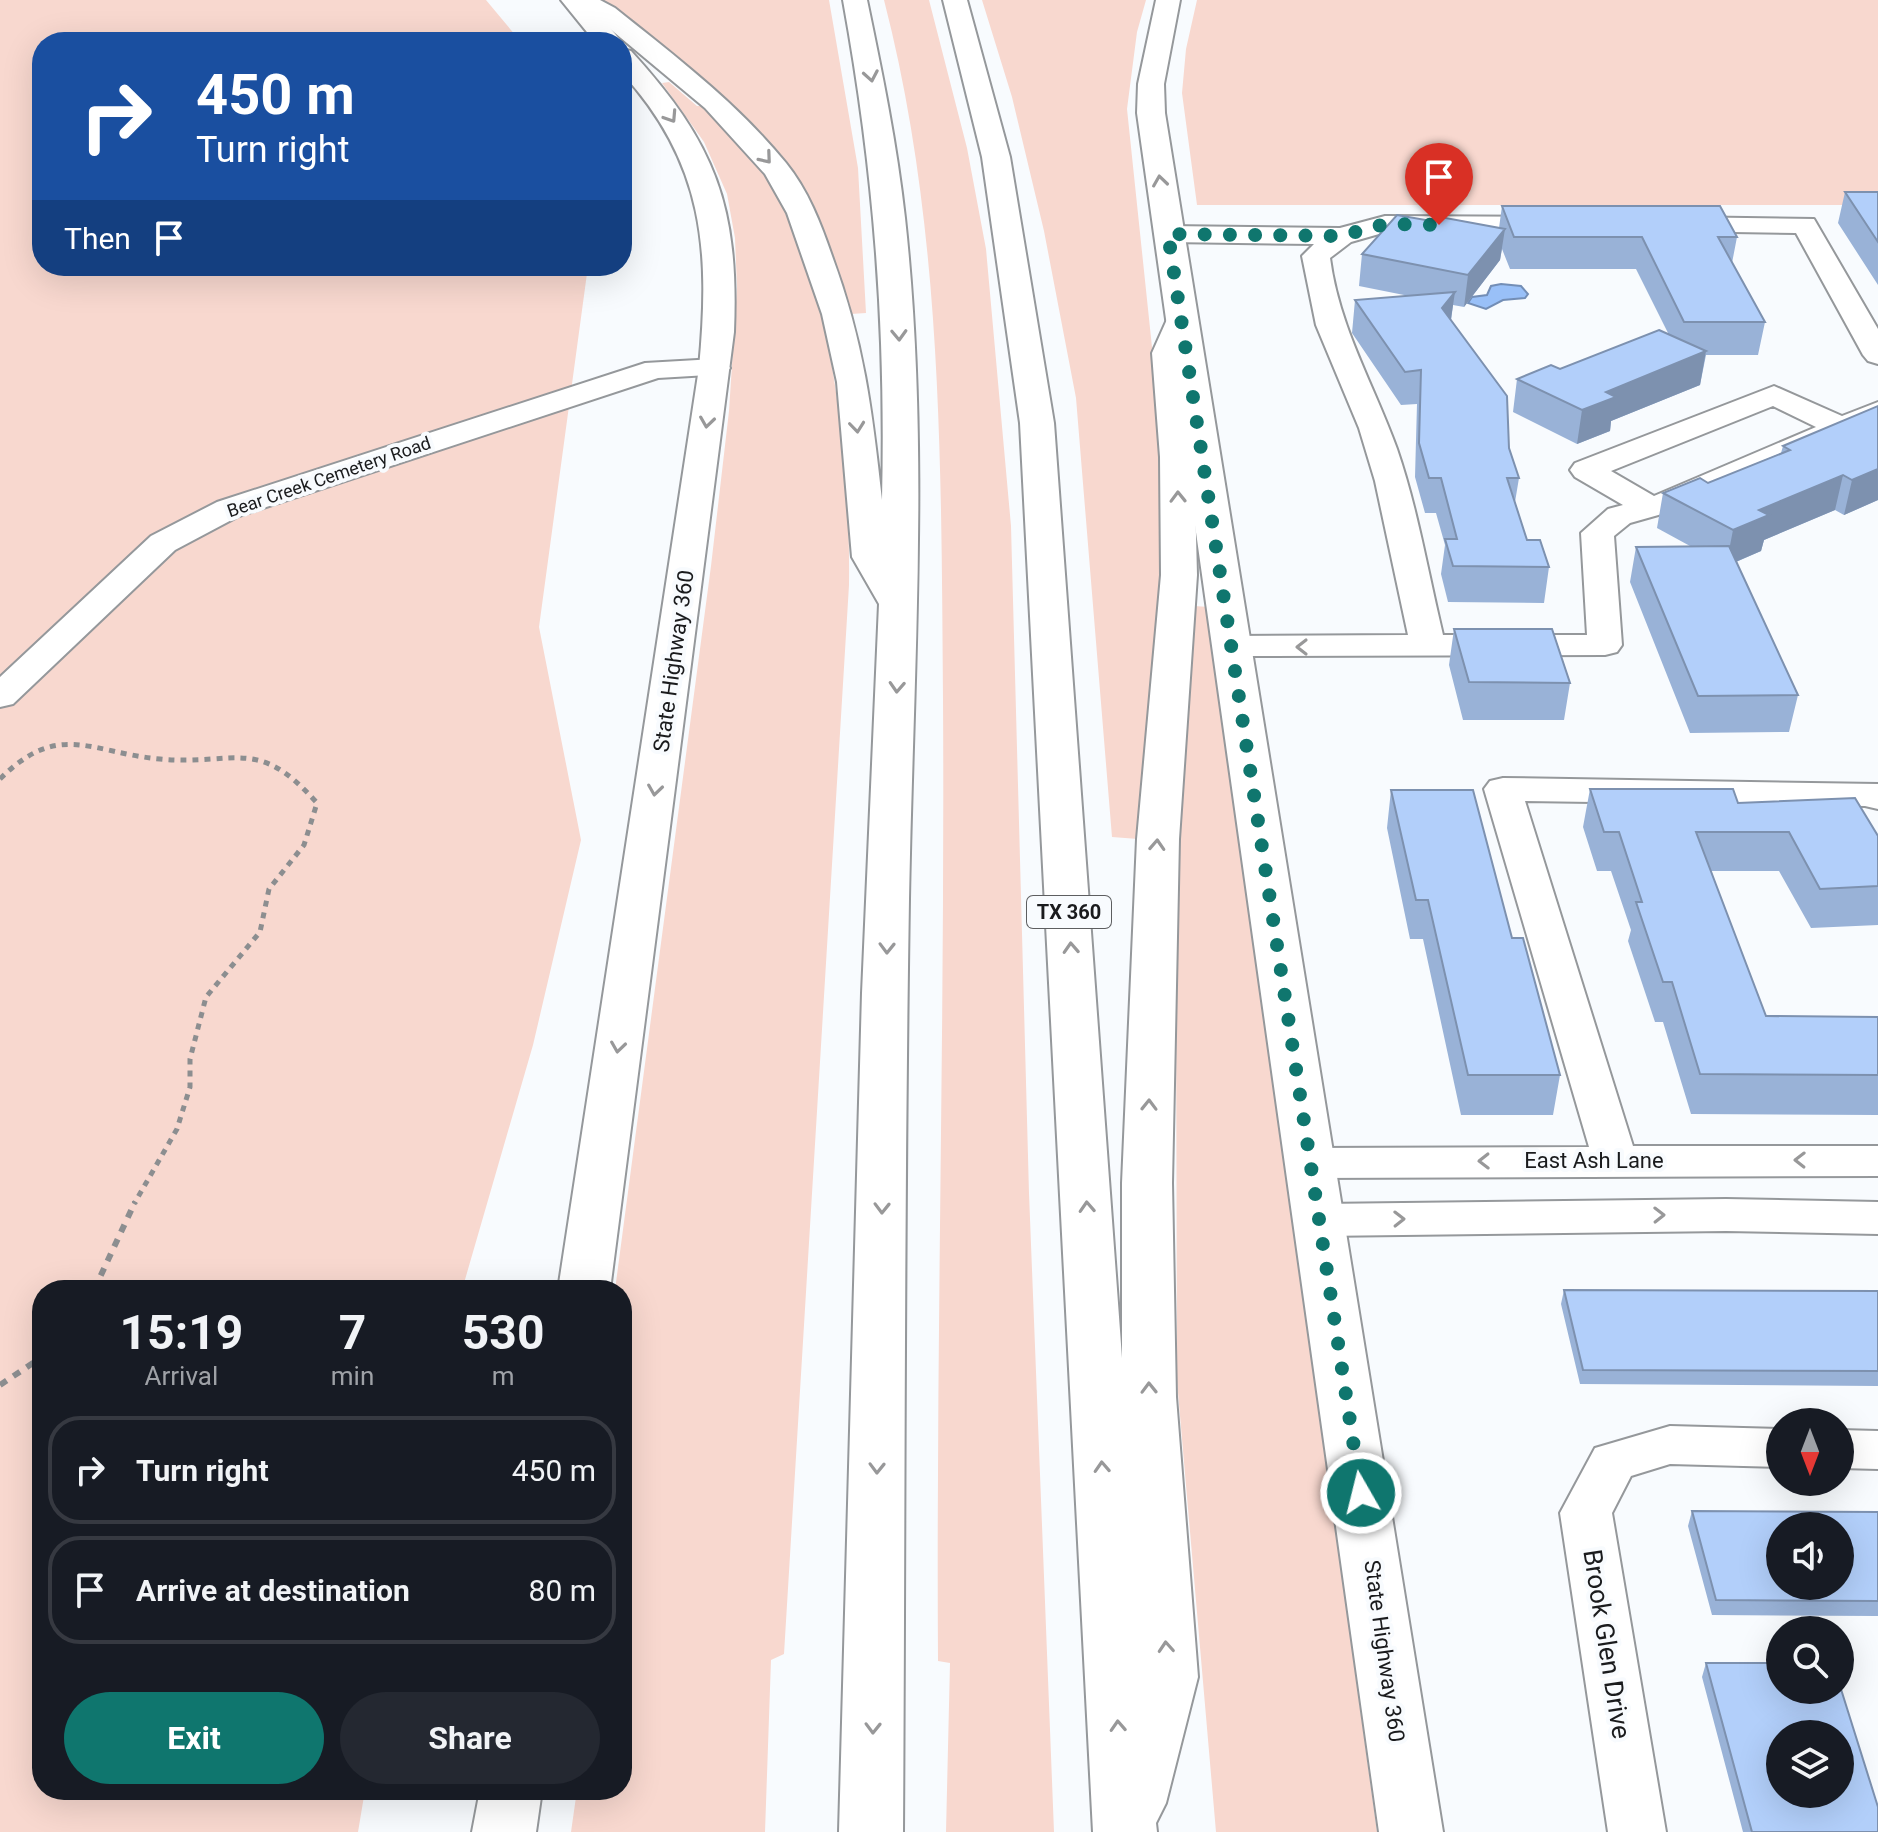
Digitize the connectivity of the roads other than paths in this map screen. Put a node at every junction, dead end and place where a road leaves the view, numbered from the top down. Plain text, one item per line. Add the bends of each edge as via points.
1 (573, 0) edge
2 (581, 0) edge
3 (855, 0) edge
4 (955, 0) edge
5 (1168, 0) edge
6 (600, 32) edge
7 (629, 32) edge
8 (632, 34) edge
9 (632, 69) edge
10 (1586, 225) edge
11 (1648, 225) edge
12 (1168, 234) junction
13 (1341, 236) junction
14 (1180, 322) junction
15 (1878, 355) edge
16 (715, 368) junction
17 (1878, 411) edge
18 (1841, 427) junction
19 (1649, 507) junction
20 (900, 609) junction
21 (1231, 646) junction
22 (1428, 646) junction
23 (0, 696) edge
24 (1878, 798) edge
25 (1615, 1160) junction
26 (1878, 1161) edge
27 (1310, 1163) junction
28 (1878, 1218) edge
29 (1321, 1220) junction
30 (585, 1280) edge
31 (1766, 1448) edge
32 (1854, 1449) edge
33 (1878, 1450) edge
34 (509, 1800) edge
35 (504, 1832) edge
36 (871, 1832) edge
37 (1126, 1832) edge
38 (1411, 1832) edge
39 (1637, 1832) edge

1 - 6 main road
2 -> 7 main road
3 -> 20 main road via 878,116 898,315 903,425
37 -> 4 main road, TX 360 via 1037,423 1011,228 983,97
12 -> 5 main road, State Highway 360 via 1151,113 1151,84
8 -> 20 main road via 715,102 777,170 802,213 838,314 853,382 870,557
9 -> 16 main road, State Highway 360 via 668,111 695,156 713,206 722,260
10 - 13 street via 1385,224
11 - 15 street via 1805,225
12 - 13 street
12 - 14 main road, State Highway 360
13 - 22 street via 1316,256 1329,329 1386,467
14 - 21 main road, State Highway 360
37 -> 14 main road via 1168,1677 1149,1397 1147,1183 1158,839 1179,575 1168,353
16 - 23 street, Bear Creek Cemetery Road via 655,369 228,509 163,543
16 -> 30 main road, State Highway 360
17 - 18 street
18 - 19 street
18 - 19 street via 1774,395 1586,470
19 - 22 street via 1619,516 1597,533 1605,645
20 -> 36 main road via 888,870
22 -> 21 street
21 - 27 main road, State Highway 360
24 - 25 street via 1503,789
26 -> 25 street, East Ash Lane
25 -> 27 street, East Ash Lane
27 - 29 main road, State Highway 360
29 -> 28 street
29 - 38 main road, State Highway 360
31 - 39 street, Brook Glen Drive via 1670,1445 1613,1462 1586,1513
32 - 33 street
34 - 35 main road

